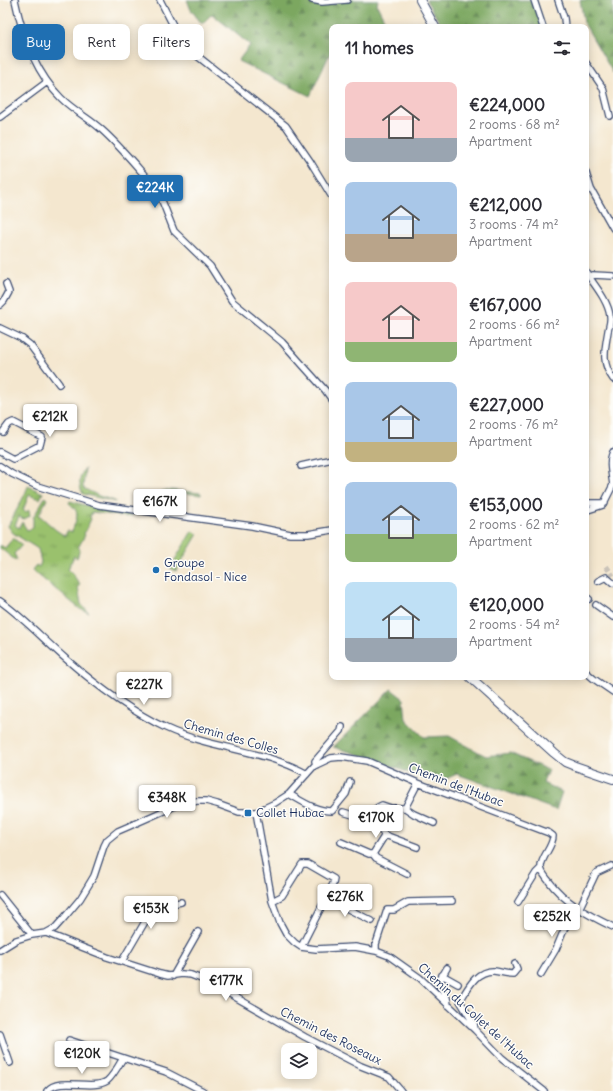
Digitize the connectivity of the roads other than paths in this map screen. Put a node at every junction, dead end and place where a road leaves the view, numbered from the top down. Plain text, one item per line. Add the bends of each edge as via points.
1 (15, 0) edge
2 (160, 0) edge
3 (312, 0) edge
4 (347, 0) edge
5 (420, 0) edge
6 (534, 0) edge
7 (558, 0) edge
8 (433, 24) edge
9 (542, 24) edge
10 (565, 24) edge
11 (589, 67) edge
12 (47, 82) junction
13 (610, 116) dead end
14 (0, 117) edge
15 (589, 182) edge
16 (329, 192) edge
17 (613, 228) edge
18 (589, 274) edge
19 (613, 276) edge
20 (589, 277) edge
21 (6, 284) dead end
22 (0, 305) edge
23 (612, 317) edge
24 (0, 328) edge
25 (613, 379) edge
26 (59, 384) dead end
27 (329, 396) edge
28 (3, 432) dead end
29 (0, 452) edge
30 (613, 452) edge
31 (329, 460) edge
32 (0, 466) edge
33 (301, 466) dead end
34 (613, 485) edge
35 (589, 502) edge
36 (605, 503) junction
37 (589, 510) edge
38 (589, 510) edge
39 (597, 513) dead end
40 (329, 530) edge
41 (598, 581) dead end
42 (613, 583) edge
43 (0, 602) edge
44 (596, 605) dead end
45 (613, 617) edge
46 (589, 675) edge
47 (473, 680) edge
48 (613, 692) edge
49 (342, 727) dead end
50 (316, 765) junction
51 (307, 774) junction
52 (613, 778) edge
53 (350, 782) dead end
54 (418, 783) junction
55 (289, 794) junction
56 (405, 808) junction
57 (256, 812) junction
58 (343, 812) dead end
59 (370, 820) junction
60 (434, 823) dead end
61 (385, 836) junction
62 (341, 842) dead end
63 (417, 847) dead end
64 (373, 854) junction
65 (611, 866) dead end
66 (541, 868) junction
67 (407, 874) dead end
68 (0, 895) edge
69 (326, 898) junction
70 (272, 901) junction
71 (452, 901) dead end
72 (181, 902) dead end
73 (518, 902) dead end
74 (577, 908) junction
75 (372, 922) dead end
76 (613, 927) edge
77 (198, 932) dead end
78 (46, 933) junction
79 (32, 935) junction
80 (301, 947) junction
81 (0, 950) edge
82 (376, 952) junction
83 (122, 961) junction
84 (515, 964) dead end
85 (447, 968) dead end
86 (541, 974) dead end
87 (442, 975) junction
88 (173, 976) junction
89 (458, 984) dead end
90 (448, 1005) junction
91 (475, 1030) junction
92 (0, 1034) edge
93 (69, 1040) dead end
94 (123, 1058) junction
95 (10, 1063) dead end
96 (47, 1091) edge
97 (203, 1091) edge
98 (401, 1091) edge
99 (544, 1091) edge

1 - 12 street via 28,44
2 - 16 street via 177,33 191,51 286,126
3 - 4 street
5 - 8 main road
6 - 9 street
7 - 10 street
11 - 13 street via 603,88
12 - 14 street
12 - 27 street via 76,112 102,130 154,186 159,192 174,231 210,266 232,301 282,342
15 - 17 street
18 - 19 street
20 - 23 street
21 - 22 street via 10,292
23 - 25 street via 604,356
24 - 26 street via 30,345
28 - 29 street via 13,422 42,437 40,445 13,459
30 - 34 street
31 - 33 street
32 - 40 street via 37,486 99,505 241,524 290,534
34 - 36 street
35 - 36 street
36 - 37 street
38 - 39 street
41 - 42 street via 606,577
43 - 51 street, Chemin des Colles via 24,619 67,660 103,688 165,728 215,744 266,756
44 - 45 street
46 - 48 street
47 - 52 main road via 565,762
49 - 50 street via 315,761
50 - 51 street
50 - 54 street, Chemin de l'Hubac via 331,758 353,758 367,761
51 - 55 street
53 - 55 street via 346,794 332,811 312,807
54 - 56 street
54 - 66 street, Chemin de l'Hubac via 549,832 553,840
55 - 57 street
56 - 59 street via 382,805
56 - 60 street
57 - 70 street
57 - 78 street via 239,812 206,801 188,802 118,831 107,840 94,876 80,899 64,918
58 - 59 street
59 - 61 street
61 - 63 street
61 - 64 street
62 - 64 street
64 - 67 street
65 - 74 street via 596,873
66 - 73 street, Chemin de l'Hubac
66 - 74 street via 557,892
68 - 79 street
69 - 70 street via 334,879 308,864 302,864 282,896
69 - 75 street
69 - 80 street
70 - 80 street via 286,934
71 - 82 street via 408,902 394,910 387,910 376,944
72 - 83 street via 153,908
74 - 76 street
74 - 86 street
77 - 88 street
78 - 79 street
78 - 83 street, Chemin des Roseaux
79 - 81 street via 16,940
80 - 82 street, Chemin du Collet de l'Hubac via 355,947
82 - 90 street, Chemin du Collet de l'Hubac via 389,956 420,978
83 - 88 street, Chemin des Roseaux
84 - 91 street via 517,969 513,974 479,974 460,1001
85 - 87 street
87 - 89 street
87 - 90 street via 439,985
88 - 98 street, Chemin des Roseaux via 191,975 209,982 360,1066 389,1078
90 - 91 street, Chemin du Collet de l'Hubac
91 - 99 street, Chemin du Collet de l'Hubac via 502,1058
92 - 95 street
93 - 94 street
94 - 96 street via 108,1080 100,1083 58,1085
94 - 97 street via 166,1072

